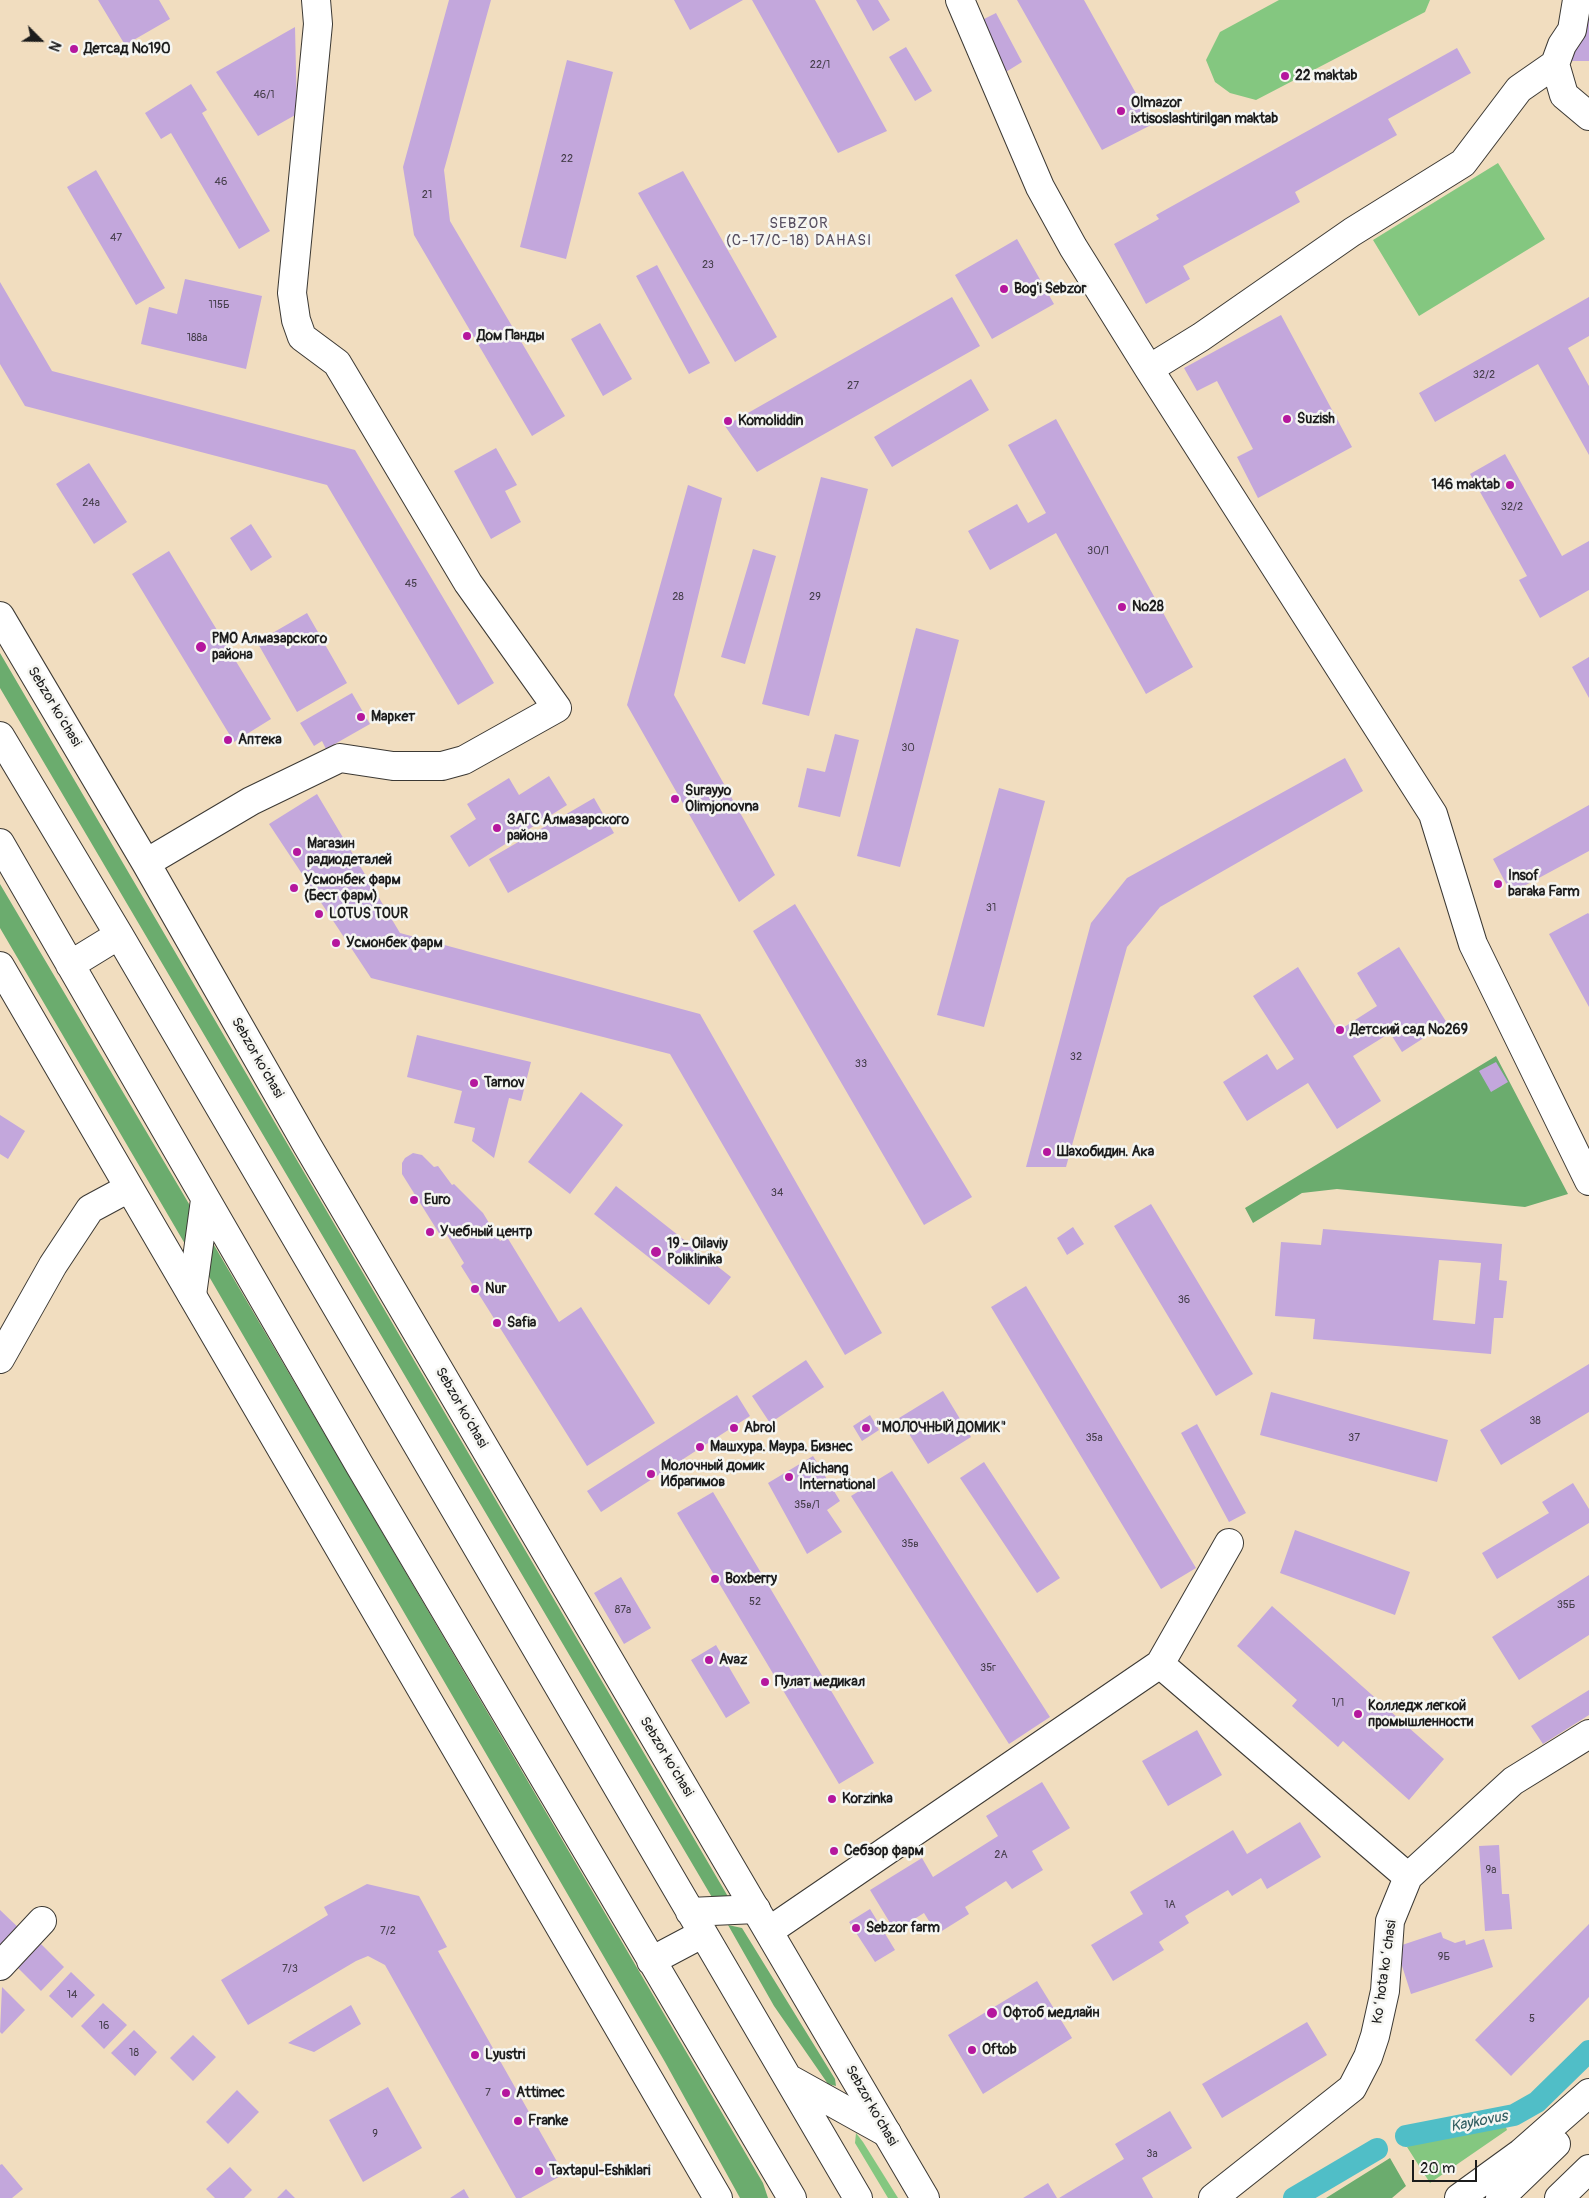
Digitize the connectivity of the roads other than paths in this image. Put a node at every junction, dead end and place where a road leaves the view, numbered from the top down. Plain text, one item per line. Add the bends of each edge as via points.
1 (316, 0) edge
2 (960, 0) edge
3 (1577, 0) edge
4 (1555, 64) junction
5 (1589, 116) edge
6 (1149, 370) junction
7 (0, 616) edge
8 (0, 736) edge
9 (0, 844) edge
10 (146, 863) junction
11 (119, 935) junction
12 (70, 965) junction
13 (0, 966) edge
14 (1589, 1180) edge
15 (129, 1188) junction
16 (205, 1200) junction
17 (192, 1295) junction
18 (0, 1359) edge
19 (1228, 1543) dead end
20 (1160, 1664) junction
21 (1589, 1734) edge
22 (1408, 1877) junction
23 (763, 1920) junction
24 (42, 1921) dead end
25 (696, 1923) junction
26 (651, 1961) junction
27 (0, 1966) edge
28 (788, 2078) junction
29 (1589, 2093) edge
30 (1589, 2110) edge
31 (887, 2133) junction
32 (1589, 2169) edge
33 (718, 2198) edge
34 (792, 2198) edge
35 (858, 2198) edge
36 (925, 2198) edge
37 (1213, 2198) edge
38 (1459, 2198) edge
39 (1500, 2198) edge
40 (1559, 2198) edge

1 - 10 street via 318,24 292,293 296,320 302,337 337,362 468,583 557,708 464,760 442,766 392,766 340,758 251,801
2 - 6 street via 1040,188
3 - 4 street via 1572,30
4 - 5 street via 1564,95
4 - 6 street via 1519,89 1463,163 1352,232
6 - 14 street via 1433,814 1473,944
7 - 10 street, Sebzor ko‘chasi
8 - 11 street
9 - 12 street
10 - 23 street, Sebzor ko‘chasi via 307,1145
11 - 12 street
11 - 25 street
12 - 16 street
13 - 15 street
15 - 17 street
15 - 18 street via 90,1209 53,1265
16 - 17 street
16 - 26 street
17 - 33 street
19 - 20 street
20 - 22 street
20 - 23 street
21 - 22 street, Koʻhota koʻchasi via 1514,1781
22 - 37 street, Koʻhota koʻchasi via 1390,1921 1385,1991 1375,2036 1352,2088
23 - 25 street
23 - 31 street, Sebzor ko‘chasi
24 - 27 street
25 - 26 street
25 - 28 street
26 - 34 street
28 - 31 street
28 - 35 street
29 - 38 street via 1521,2153
30 - 39 street
31 - 36 street, Sebzor ko‘chasi
32 - 40 street

